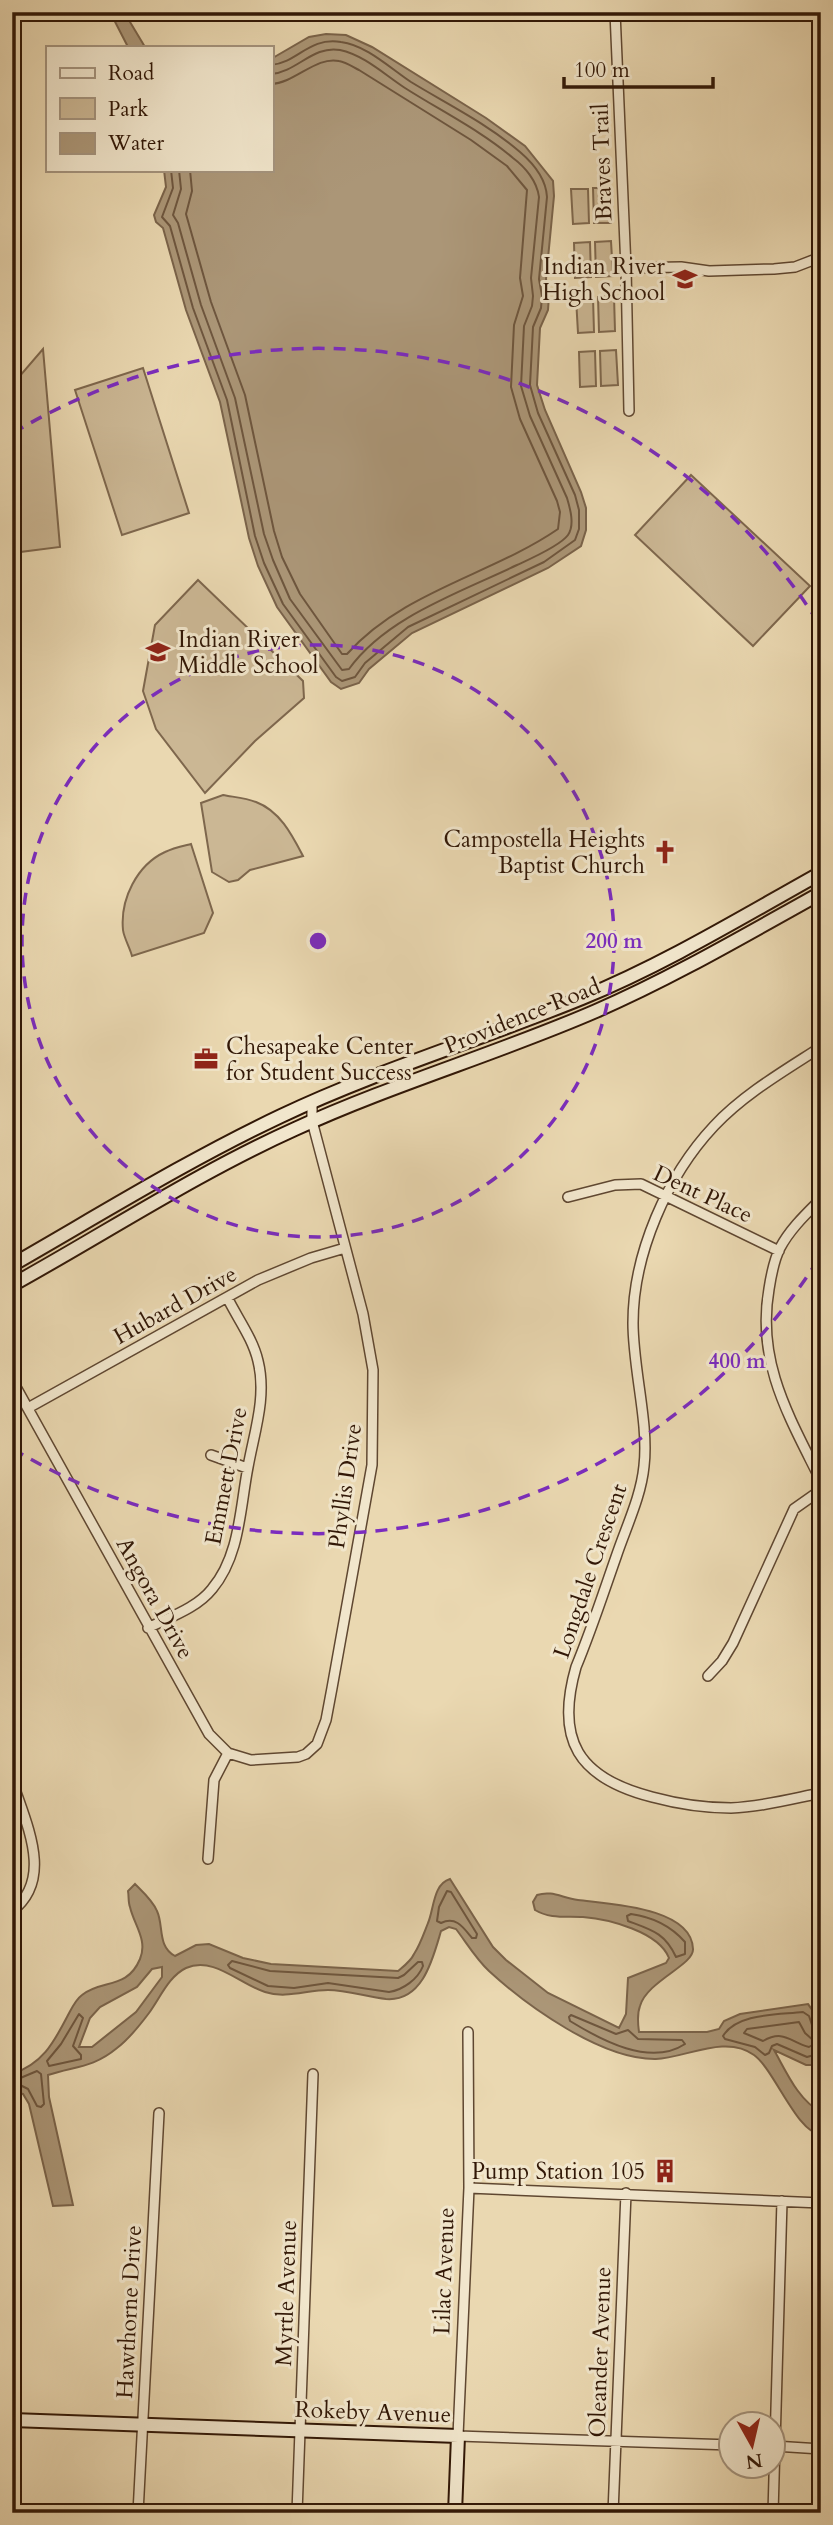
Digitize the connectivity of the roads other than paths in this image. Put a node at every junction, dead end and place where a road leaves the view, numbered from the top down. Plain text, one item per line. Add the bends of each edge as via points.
1 (615, 12) edge
2 (821, 257) edge
3 (626, 268) junction
4 (629, 411) dead end
5 (821, 873) edge
6 (821, 893) edge
7 (821, 1047) edge
8 (312, 1102) junction
9 (312, 1121) junction
10 (568, 1196) dead end
11 (666, 1196) junction
12 (821, 1199) edge
13 (345, 1248) junction
14 (779, 1251) junction
15 (12, 1265) edge
16 (12, 1286) edge
17 (228, 1299) junction
18 (12, 1380) edge
19 (28, 1408) junction
20 (211, 1455) dead end
21 (247, 1468) junction
22 (821, 1481) edge
23 (821, 1490) edge
24 (148, 1628) junction
25 (708, 1676) dead end
26 (228, 1753) junction
27 (12, 1780) edge
28 (821, 1793) edge
29 (208, 1859) dead end
30 (12, 1911) edge
31 (468, 2032) dead end
32 (313, 2074) dead end
33 (159, 2113) dead end
34 (469, 2188) junction
35 (626, 2193) junction
36 (782, 2201) junction
37 (821, 2203) edge
38 (775, 2410) edge
39 (12, 2420) edge
40 (142, 2425) junction
41 (300, 2431) junction
42 (458, 2436) junction
43 (615, 2443) junction
44 (718, 2445) edge
45 (788, 2447) edge
46 (821, 2449) edge
47 (773, 2480) edge
48 (138, 2513) edge
49 (297, 2513) edge
50 (455, 2513) edge
51 (613, 2513) edge
52 (773, 2513) edge

1 - 3 street, Braves Trail
2 - 3 street via 774,269
3 - 4 street, Braves Trail
5 - 8 main road, Providence Road via 599,991
6 - 9 main road, Providence Road via 692,965 594,1012
7 - 11 street, Longdale Crescent via 747,1096 715,1126 691,1153
8 - 9 street, Phyllis Drive
8 - 15 main road, Providence Road via 217,1148
9 - 13 street, Phyllis Drive
9 - 16 main road, Providence Road via 229,1162
10 - 11 street, Dent Place via 641,1184
11 - 14 street, Dent Place
11 - 28 street, Longdale Crescent via 638,1278 633,1320 644,1464 638,1495 569,1693 572,1736 585,1762 605,1779 677,1803 732,1808
12 - 14 street
13 - 17 street, Hubard Drive via 281,1269
13 - 26 street, Phyllis Drive via 373,1370 372,1465 322,1732 312,1750 298,1757 251,1760
14 - 22 street via 766,1306 765,1339 782,1400
17 - 19 street, Hubard Drive
17 - 21 street, Emmett Drive via 251,1342 261,1386
18 - 19 street, Angora Drive
19 - 24 street, Angora Drive
20 - 21 street
21 - 24 street, Emmett Drive via 237,1535 220,1579 200,1602
23 - 25 street via 794,1509 733,1643
24 - 26 street, Angora Drive via 201,1723
26 - 29 street via 214,1780
27 - 30 street via 36,1871 33,1887
31 - 34 street, Lilac Avenue
32 - 41 street, Myrtle Avenue
33 - 40 street, Hawthorne Drive
34 - 35 street
34 - 42 street, Lilac Avenue
35 - 36 street
35 - 43 street, Oleander Avenue
36 - 37 street
36 - 38 street
39 - 40 main road, Rokeby Avenue
40 - 41 main road, Rokeby Avenue
40 - 48 street, Hawthorne Drive
41 - 42 main road, Rokeby Avenue
41 - 49 street, Myrtle Avenue
42 - 43 street, Rokeby Avenue
42 - 50 main road, Lilac Avenue
43 - 44 street, Rokeby Avenue
43 - 51 street, Oleander Avenue
45 - 46 street
47 - 52 street

